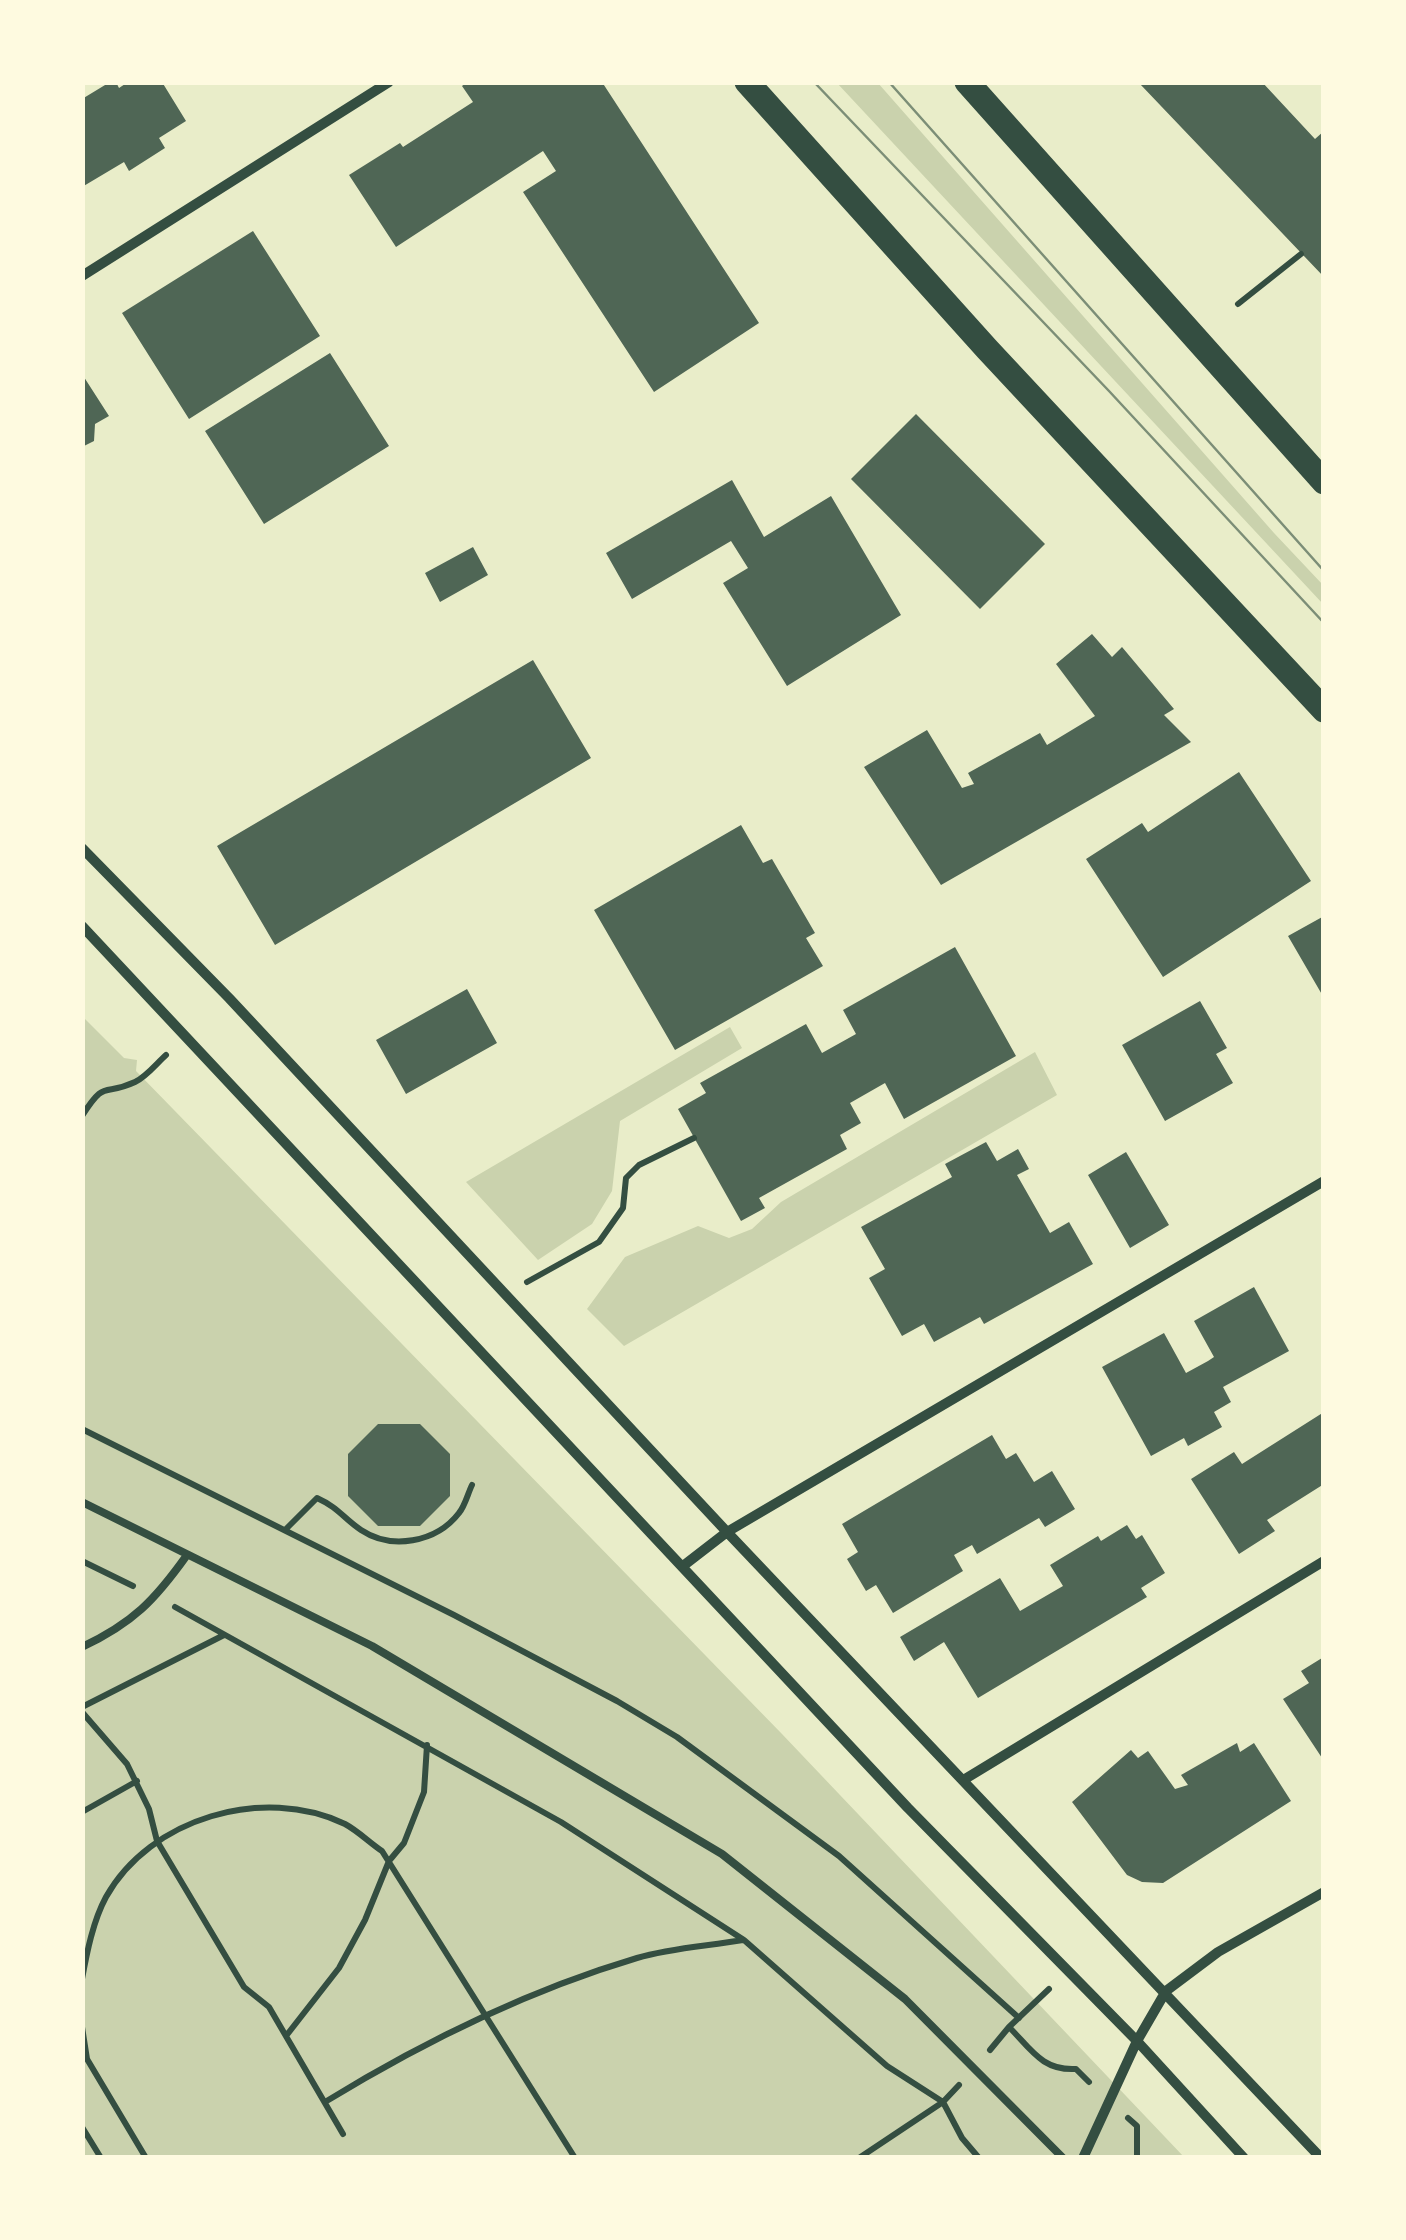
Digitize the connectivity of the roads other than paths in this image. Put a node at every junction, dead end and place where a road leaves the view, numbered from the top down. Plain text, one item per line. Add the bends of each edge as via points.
1 (389, 82) edge
2 (748, 82) edge
3 (966, 82) edge
4 (82, 276) edge
5 (1324, 482) edge
6 (1324, 710) edge
7 (82, 848) edge
8 (82, 926) edge
9 (1324, 1181) edge
10 (82, 1502) edge
11 (727, 1532) junction
12 (187, 1555) junction
13 (1324, 1561) edge
14 (683, 1566) junction
15 (82, 1647) edge
16 (965, 1779) junction
17 (1324, 1892) edge
18 (1166, 1991) junction
19 (1136, 2042) junction
20 (1064, 2158) edge
21 (1084, 2158) edge
22 (1244, 2158) edge
23 (1321, 2158) edge

1 - 4 street
2 - 6 main road via 986,350
3 - 5 main road
7 - 11 street
8 - 14 street
9 - 11 street
10 - 12 lane
11 - 14 street
11 - 16 street
12 - 15 lane via 157,1598 117,1631
12 - 20 lane via 372,1646 722,1854 905,2000
13 - 16 street
14 - 19 street
16 - 18 street
17 - 18 street via 1218,1952
18 - 19 street
18 - 23 street
19 - 21 street
19 - 22 street

